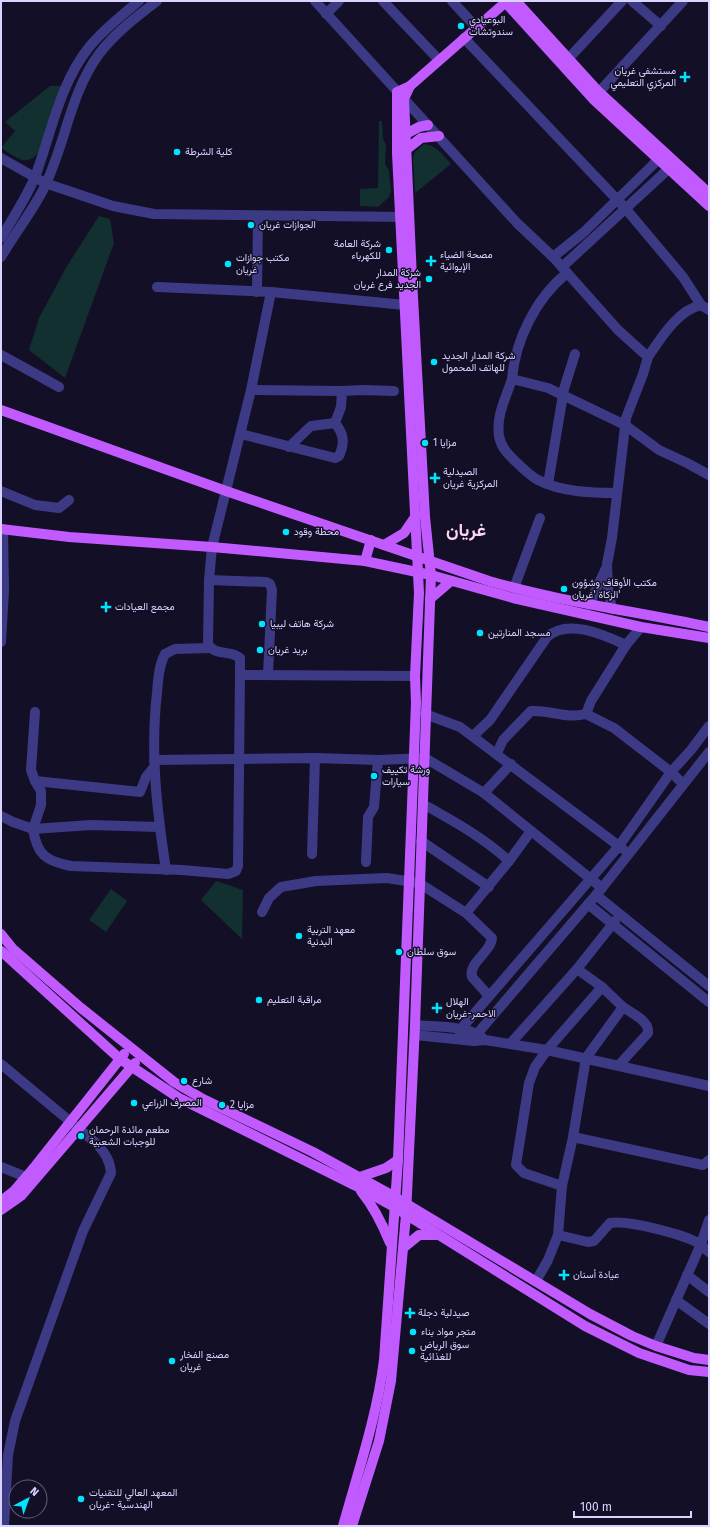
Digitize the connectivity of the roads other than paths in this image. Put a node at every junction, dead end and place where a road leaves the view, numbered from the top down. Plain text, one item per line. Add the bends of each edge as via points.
1 (139, 1) edge
2 (157, 1) edge
3 (315, 1) edge
4 (339, 1) edge
5 (383, 1) edge
6 (452, 1) edge
7 (516, 1) edge
8 (622, 1) edge
9 (632, 1) edge
10 (683, 1) edge
11 (506, 2) edge
12 (326, 14) junction
13 (119, 18) junction
14 (126, 26) junction
15 (661, 26) junction
16 (476, 27) junction
17 (464, 38) junction
18 (568, 59) junction
19 (439, 60) junction
20 (599, 92) junction
21 (401, 95) junction
22 (428, 124) junction
23 (406, 133) junction
24 (438, 136) junction
25 (397, 139) junction
26 (407, 149) junction
27 (661, 157) junction
28 (1, 158) edge
29 (671, 166) junction
30 (34, 178) junction
31 (45, 183) junction
32 (709, 193) edge
33 (617, 199) junction
34 (709, 206) edge
35 (625, 208) junction
36 (258, 216) junction
37 (406, 217) junction
38 (1, 238) edge
39 (1, 256) edge
40 (553, 257) junction
41 (564, 271) junction
42 (157, 287) dead end
43 (257, 292) junction
44 (271, 292) junction
45 (405, 306) junction
46 (705, 308) edge
47 (575, 354) dead end
48 (1, 355) edge
49 (648, 357) junction
50 (512, 380) junction
51 (58, 387) dead end
52 (251, 390) junction
53 (342, 391) junction
54 (394, 392) dead end
55 (563, 396) junction
56 (1, 410) edge
57 (335, 424) junction
58 (625, 425) junction
59 (241, 434) junction
60 (289, 447) junction
61 (709, 475) edge
62 (548, 484) junction
63 (1, 491) edge
64 (226, 491) junction
65 (617, 493) junction
66 (69, 500) dead end
67 (415, 517) junction
68 (540, 518) dead end
69 (2, 529) edge
70 (371, 540) junction
71 (384, 545) junction
72 (212, 547) junction
73 (417, 557) junction
74 (365, 561) junction
75 (430, 562) junction
76 (607, 564) junction
77 (417, 572) junction
78 (431, 575) junction
79 (209, 580) junction
80 (451, 581) junction
81 (514, 588) junction
82 (430, 599) junction
83 (589, 605) junction
84 (612, 609) junction
85 (709, 626) edge
86 (641, 627) junction
87 (709, 638) edge
88 (1, 640) edge
89 (626, 646) junction
90 (210, 648) junction
91 (268, 674) junction
92 (240, 675) junction
93 (415, 676) junction
94 (421, 703) junction
95 (35, 712) dead end
96 (424, 714) junction
97 (586, 714) junction
98 (709, 726) edge
99 (473, 736) junction
100 (691, 750) junction
101 (709, 752) edge
102 (497, 753) junction
103 (315, 758) junction
104 (425, 758) junction
105 (413, 759) junction
106 (240, 760) junction
107 (378, 760) junction
108 (154, 763) junction
109 (511, 764) junction
110 (706, 764) edge
111 (671, 772) junction
112 (35, 781) junction
113 (683, 784) junction
114 (484, 793) junction
115 (423, 804) junction
116 (1, 816) edge
117 (160, 827) junction
118 (33, 829) junction
119 (531, 831) junction
120 (421, 841) junction
121 (619, 846) junction
122 (312, 854) dead end
123 (628, 854) junction
124 (509, 861) junction
125 (366, 862) dead end
126 (166, 870) junction
127 (591, 879) junction
128 (414, 883) junction
129 (489, 887) junction
130 (599, 892) junction
131 (588, 904) junction
132 (262, 912) dead end
133 (466, 914) junction
134 (620, 915) junction
135 (612, 924) junction
136 (1, 934) edge
137 (1, 951) edge
138 (577, 969) junction
139 (709, 986) edge
140 (602, 987) junction
141 (489, 996) junction
142 (709, 1002) edge
143 (623, 1007) junction
144 (415, 1030) junction
145 (460, 1035) junction
146 (479, 1038) junction
147 (510, 1044) junction
148 (129, 1048) junction
149 (546, 1050) junction
150 (140, 1056) junction
151 (586, 1058) junction
152 (120, 1059) junction
153 (1, 1064) edge
154 (619, 1065) junction
155 (132, 1068) junction
156 (709, 1086) edge
157 (251, 1121) junction
158 (75, 1125) junction
159 (246, 1131) junction
160 (573, 1136) junction
161 (398, 1160) junction
162 (709, 1160) edge
163 (1, 1167) edge
164 (26, 1177) junction
165 (359, 1182) junction
166 (562, 1186) junction
167 (1, 1201) edge
168 (395, 1202) junction
169 (407, 1203) junction
170 (1, 1210) edge
171 (406, 1215) junction
172 (709, 1220) edge
173 (438, 1235) junction
174 (558, 1236) junction
175 (701, 1244) junction
176 (391, 1247) junction
177 (403, 1248) junction
178 (709, 1252) edge
179 (687, 1275) junction
180 (536, 1281) junction
181 (709, 1292) edge
182 (676, 1300) junction
183 (709, 1324) edge
184 (656, 1346) junction
185 (709, 1360) edge
186 (709, 1372) edge
187 (386, 1380) junction
188 (351, 1512) junction
189 (4, 1526) edge
190 (343, 1526) edge
191 (352, 1526) edge

1 - 13 street
2 - 14 street
3 - 12 street
4 - 12 street
5 - 19 street
6 - 16 street
7 - 18 main road
8 - 18 street
9 - 15 street
10 - 15 street
11 - 16 main road
11 - 27 main road via 593,99
12 - 21 street
13 - 14 street
13 - 30 street via 90,46 73,73
14 - 31 street via 102,50 86,75
15 - 20 street
16 - 17 main road
17 - 19 main road
17 - 33 street
18 - 20 main road
19 - 21 main road
20 - 27 main road
21 - 22 street
21 - 23 main road
21 - 25 main road
22 - 23 main road
22 - 24 street
23 - 25 main road
23 - 26 main road
24 - 26 main road via 421,138
24 - 40 street via 517,223
25 - 37 main road
26 - 37 main road
27 - 29 main road
27 - 33 street
28 - 30 street
29 - 32 main road
29 - 34 main road
29 - 35 street
30 - 31 street
30 - 38 street
31 - 36 street via 134,211 171,215
31 - 39 street via 42,192
33 - 35 street
33 - 40 street via 583,233
35 - 41 street
35 - 46 street via 683,277
36 - 37 street
36 - 43 street
37 - 45 main road
37 - 75 main road
40 - 41 street
41 - 49 street via 618,330
41 - 50 street via 533,312 519,346
42 - 43 street
43 - 44 street
44 - 45 street
44 - 52 street
45 - 67 main road
46 - 49 street via 692,307 683,314
47 - 55 street
48 - 51 street
49 - 58 street
50 - 55 street via 548,388
50 - 62 street via 500,410 500,443 532,476
52 - 53 street
52 - 59 street
53 - 54 street
53 - 57 street via 341,407
55 - 58 street
55 - 62 street
56 - 64 main road
57 - 60 street via 311,426
57 - 60 street via 342,431 344,440 339,456 335,458
58 - 61 street via 659,450
58 - 65 street
59 - 60 street
59 - 64 street
62 - 65 street via 599,493
63 - 66 street via 35,505 59,508
64 - 70 main road
64 - 72 street
65 - 76 street
67 - 71 main road via 404,533
67 - 73 main road
68 - 81 street
69 - 72 main road via 69,537
69 - 88 street via 4,590
70 - 71 main road
70 - 74 main road
71 - 73 main road
72 - 74 main road
72 - 79 street
73 - 75 main road
73 - 77 main road
74 - 77 main road
75 - 78 main road
75 - 81 main road
76 - 83 street
76 - 84 street
77 - 78 main road
77 - 93 main road via 419,620
78 - 80 main road
78 - 82 main road
79 - 90 street
79 - 91 street via 270,584 272,590
80 - 82 main road
80 - 86 main road
81 - 83 main road
82 - 94 main road
83 - 84 main road
84 - 85 main road
86 - 87 main road
86 - 89 street
89 - 97 street via 591,701
89 - 99 street via 598,633 565,628 555,630 547,637 490,720
90 - 92 street via 237,654 240,658
90 - 108 street via 175,649 165,654 154,718
91 - 92 street
91 - 93 street
92 - 106 street
93 - 94 main road
94 - 96 main road
94 - 105 main road
95 - 112 street via 31,759
96 - 99 street via 452,723
96 - 104 main road
97 - 102 street via 566,717 531,711 503,740
97 - 111 street via 614,728
98 - 100 street
99 - 102 street
100 - 110 street
100 - 111 street
101 - 110 street
102 - 109 street
103 - 106 street
103 - 107 street
103 - 122 street
104 - 105 street
104 - 114 street
104 - 115 main road
105 - 107 street
105 - 128 main road
106 - 108 street
106 - 126 street via 236,871 228,874
107 - 125 street via 374,807 368,817
108 - 112 street via 140,792
108 - 117 street
109 - 114 street
109 - 121 street via 526,778
110 - 113 street
111 - 113 street
111 - 121 street
112 - 118 street via 41,791 41,805
113 - 123 street
114 - 119 street
115 - 120 main road
115 - 124 street via 471,831
116 - 118 street
117 - 118 street via 91,825
117 - 126 street
118 - 126 street via 42,854 46,859 55,862 71,866
119 - 124 street
119 - 127 street
120 - 128 main road
120 - 129 street
121 - 123 street
121 - 127 street
123 - 130 street
124 - 129 street
127 - 130 street
127 - 141 street
128 - 132 street via 387,878 364,878 316,881 282,887 269,898
128 - 133 street
128 - 144 main road
128 - 161 main road
129 - 133 street
130 - 131 street
130 - 134 street
131 - 135 street
131 - 146 street
133 - 141 street via 492,938 492,945 471,973
134 - 135 street
134 - 139 street
135 - 138 street
135 - 142 street
136 - 148 main road via 33,966
137 - 152 main road
138 - 140 street
138 - 147 street
140 - 143 street
140 - 149 street
141 - 145 street
143 - 151 street
143 - 154 street via 649,1028 648,1033
144 - 145 street
144 - 169 main road
145 - 146 street
146 - 147 street
147 - 149 street
148 - 150 main road
148 - 152 main road
149 - 151 street
149 - 166 street via 529,1082 516,1165 524,1173
150 - 155 main road
150 - 157 main road via 174,1082 203,1099
151 - 154 street
151 - 160 street
152 - 155 main road
152 - 158 main road
153 - 158 street
154 - 156 street
155 - 158 main road
155 - 159 main road via 179,1098
157 - 159 main road
157 - 165 main road via 313,1152
158 - 164 main road
158 - 170 main road via 21,1196
158 - 189 street via 105,1153 111,1173 83,1231 15,1421 8,1455
159 - 165 main road
160 - 162 street via 703,1165
160 - 166 street
161 - 165 main road
161 - 168 main road
163 - 164 street
164 - 167 main road
165 - 168 main road
165 - 176 main road via 383,1224
166 - 174 street
168 - 169 main road
168 - 171 main road
168 - 176 main road
169 - 171 main road
169 - 180 main road
171 - 173 main road
171 - 177 main road
172 - 175 street
173 - 177 main road via 419,1235
173 - 186 main road via 585,1326 639,1353 689,1370
174 - 175 street via 594,1241 610,1223 619,1221
174 - 180 street
175 - 178 street
175 - 179 street
176 - 187 main road
177 - 187 main road
179 - 181 street
179 - 182 street
180 - 184 main road via 590,1314
182 - 183 street
182 - 184 street
184 - 185 main road
187 - 188 main road
188 - 190 main road
188 - 191 main road

